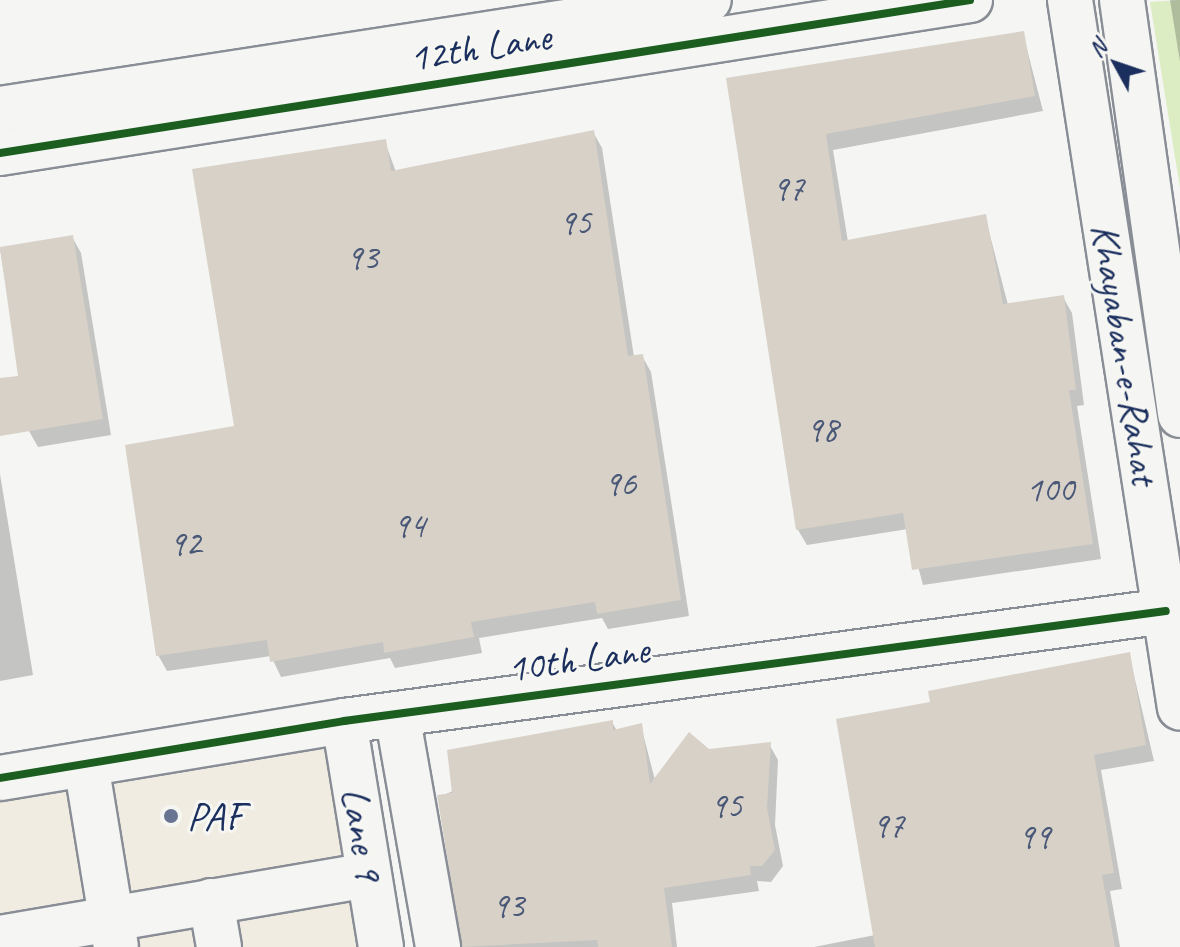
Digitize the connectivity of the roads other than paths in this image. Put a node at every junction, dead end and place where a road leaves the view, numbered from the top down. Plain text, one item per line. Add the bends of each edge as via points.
1 (709, 0) edge
2 (970, 0) edge
3 (1070, 0) edge
4 (1122, 0) edge
5 (0, 109) edge
6 (0, 153) edge
7 (1180, 415) edge
8 (1166, 611) junction
9 (1180, 708) edge
10 (397, 714) junction
11 (344, 721) junction
12 (86, 764) junction
13 (0, 778) edge
14 (368, 875) junction
15 (211, 901) junction
16 (114, 934) edge
17 (0, 938) edge
18 (219, 947) edge
19 (381, 947) edge
20 (438, 947) edge

1 - 5 street, 12th Lane
2 - 6 street, 12th Lane
3 - 8 street, Khayaban-e-Rahat
4 - 7 street
8 - 9 street, Khayaban-e-Rahat
8 - 10 street, 10th Lane
10 - 11 street, 10th Lane
10 - 20 street
11 - 12 street, 10th Lane
11 - 14 street, Lane 9
12 - 13 street, 10th Lane
12 - 16 street
14 - 15 street
14 - 19 street, Lane 9
15 - 16 street
15 - 18 street
16 - 17 street

